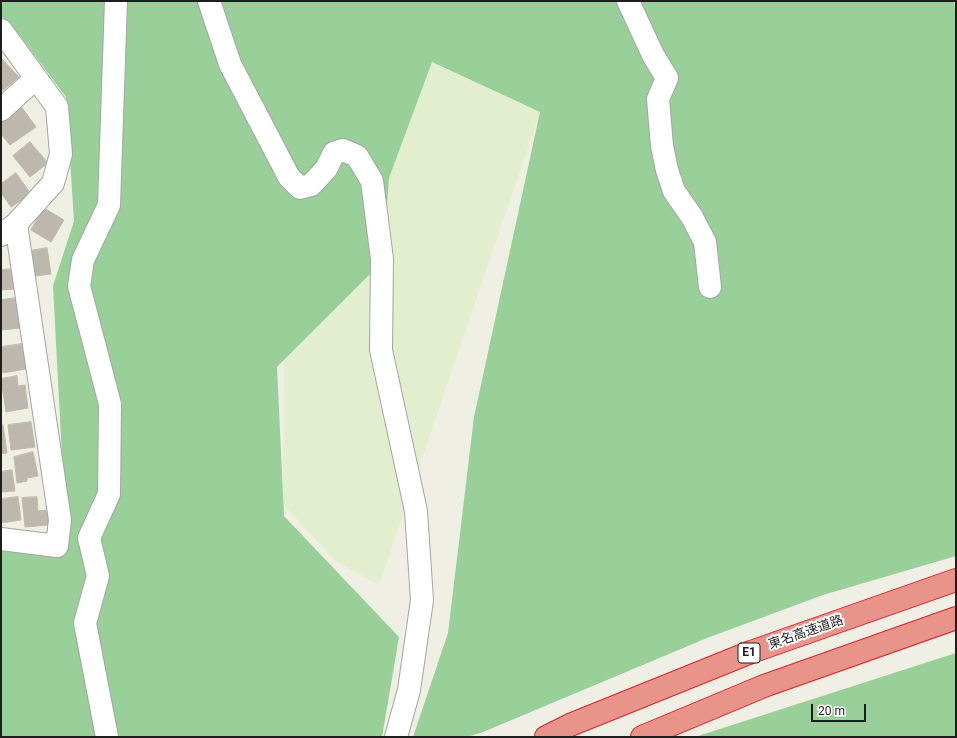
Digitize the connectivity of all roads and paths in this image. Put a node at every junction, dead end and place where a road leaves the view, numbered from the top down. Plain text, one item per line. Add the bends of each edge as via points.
1 (116, 1) edge
2 (208, 1) edge
3 (628, 1) edge
4 (1, 30) edge
5 (36, 78) junction
6 (1, 110) edge
7 (8, 229) edge
8 (710, 287) dead end
9 (1, 539) edge
10 (956, 580) edge
11 (956, 618) edge
12 (107, 737) edge
13 (396, 737) edge
14 (546, 737) edge
15 (642, 737) edge

1 - 12 street via 109,205 83,260 79,286 110,404 109,494 89,538 98,576 85,623
2 - 13 street via 230,64 289,177 300,188 311,185 326,169 334,153 343,150 357,156 372,181 382,259 381,350 416,511 422,600 409,690
3 - 8 street via 653,55 667,78 658,99 662,146 674,191 692,217 704,242
4 - 5 street
5 - 6 street
5 - 7 street via 57,107 61,154 53,183
7 - 9 street via 60,520 57,546
10 - 14 highway, 東名高速道路 / E1 via 751,652
11 - 15 highway via 764,686

